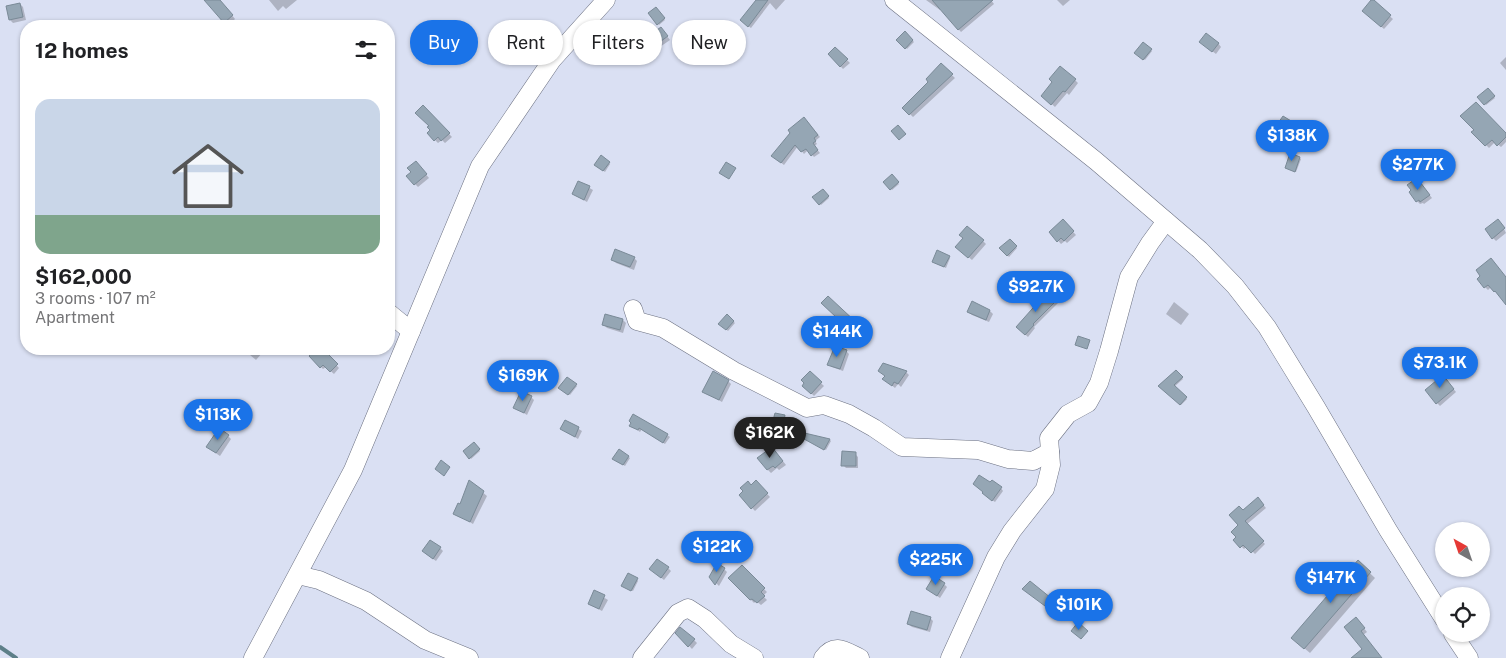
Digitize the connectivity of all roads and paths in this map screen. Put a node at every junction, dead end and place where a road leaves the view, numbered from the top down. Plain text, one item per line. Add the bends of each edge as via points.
1 (606, 0) edge
2 (897, 1) edge
3 (1166, 221) junction
4 (633, 309) dead end
5 (395, 318) edge
6 (411, 331) junction
7 (1050, 452) junction
8 (298, 575) junction
9 (1435, 605) edge
10 (1458, 642) edge
11 (254, 658) edge
12 (469, 658) edge
13 (642, 658) edge
14 (754, 658) edge
15 (823, 658) edge
16 (860, 658) edge
17 (950, 658) edge
18 (1469, 658) edge

1 - 6 street via 552,60 480,166
2 - 3 street
3 - 7 street via 1129,277 1099,383 1088,403 1068,414 1049,438
3 - 9 street via 1235,286 1267,327
4 - 7 street via 637,321 663,328 734,372 807,408 824,405 849,414 902,447 978,450 1008,459 1033,461
5 - 6 street
6 - 8 street via 353,470
7 - 17 street via 1051,465 1045,489 996,556
8 - 11 street
8 - 12 street via 319,580 366,600 425,640
10 - 18 street
13 - 14 street via 678,613 688,608 731,644
15 - 16 street via 832,650 841,649

